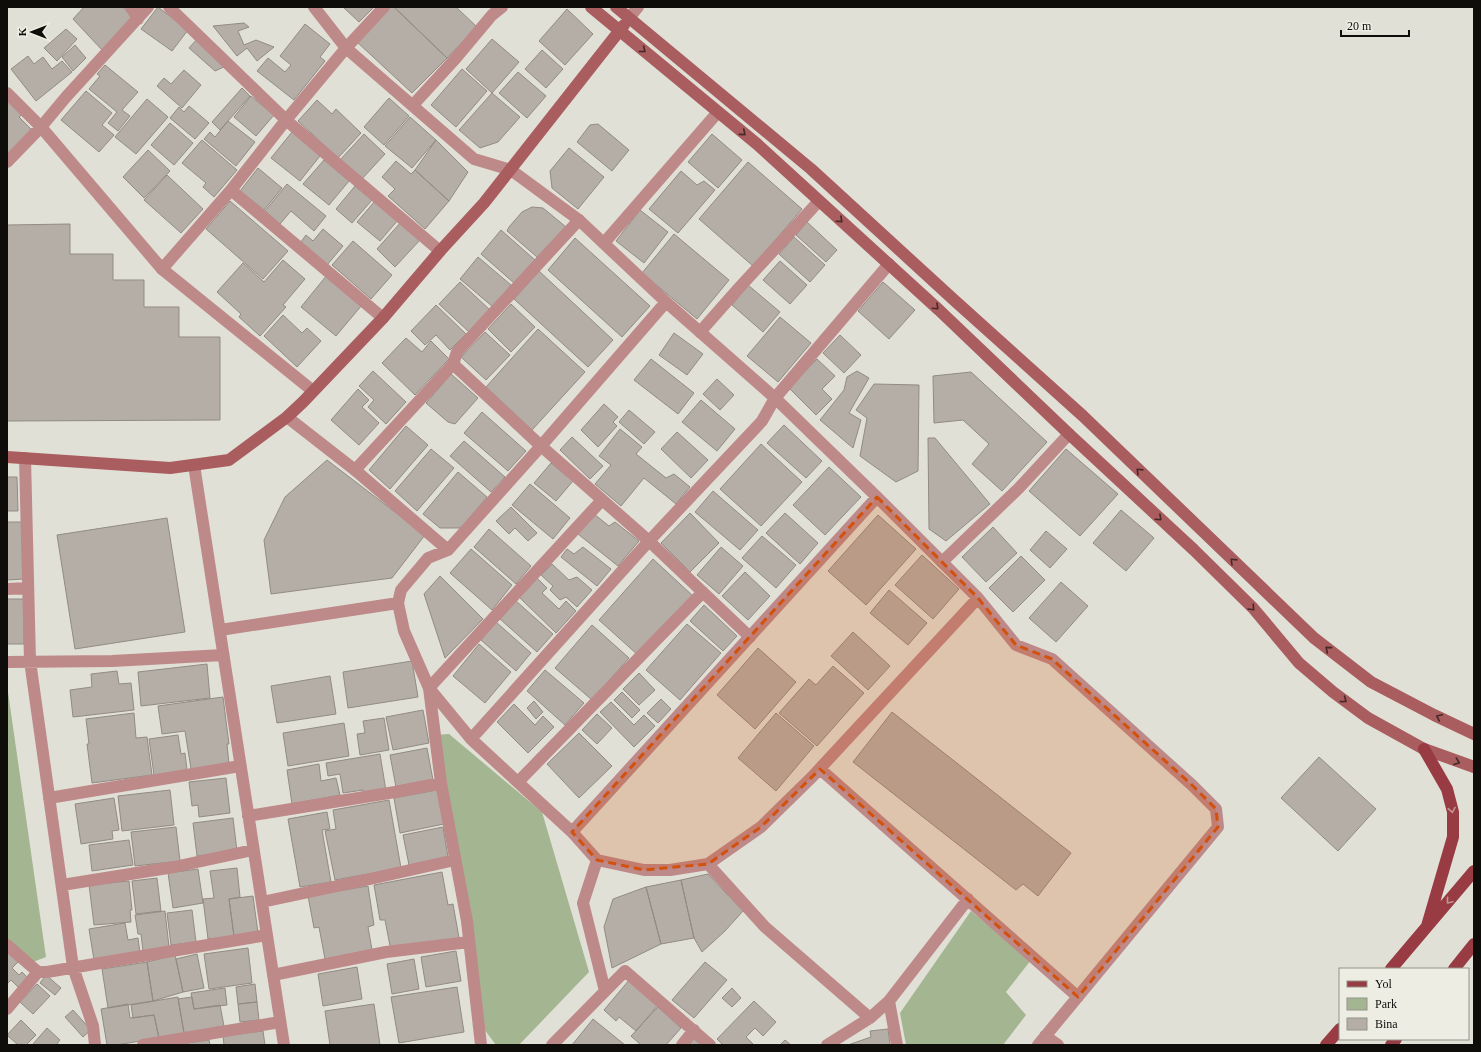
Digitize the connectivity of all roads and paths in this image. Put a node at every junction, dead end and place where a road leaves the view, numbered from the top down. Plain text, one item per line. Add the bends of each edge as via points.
1 (131, 7) edge
2 (148, 7) edge
3 (169, 7) edge
4 (314, 7) edge
5 (384, 7) edge
6 (502, 7) edge
7 (592, 7) edge
8 (616, 7) edge
9 (638, 7) edge
10 (629, 18) junction
11 (138, 19) junction
12 (620, 31) junction
13 (346, 48) junction
14 (7, 93) edge
15 (413, 105) junction
16 (718, 112) junction
17 (286, 120) junction
18 (41, 127) junction
19 (7, 162) edge
20 (511, 170) junction
21 (231, 190) junction
22 (819, 201) junction
23 (579, 220) junction
24 (604, 244) junction
25 (440, 251) junction
26 (889, 264) junction
27 (162, 269) junction
28 (666, 302) junction
29 (383, 318) junction
30 (700, 332) junction
31 (453, 364) junction
32 (313, 391) junction
33 (775, 398) junction
34 (287, 417) junction
35 (1069, 434) junction
36 (541, 446) junction
37 (7, 457) edge
38 (25, 458) junction
39 (194, 465) junction
40 (356, 470) junction
41 (877, 497) junction
42 (602, 500) junction
43 (649, 541) junction
44 (448, 550) junction
45 (942, 562) junction
46 (7, 588) edge
47 (28, 588) junction
48 (704, 592) junction
49 (978, 598) junction
50 (398, 603) junction
51 (220, 630) junction
52 (750, 637) junction
53 (223, 655) junction
54 (30, 661) junction
55 (7, 662) edge
56 (429, 688) junction
57 (1474, 734) edge
58 (471, 739) junction
59 (1424, 750) junction
60 (240, 766) junction
61 (1474, 767) edge
62 (820, 769) junction
63 (518, 782) junction
64 (441, 783) junction
65 (49, 798) junction
66 (248, 816) junction
67 (572, 832) junction
68 (253, 850) junction
69 (455, 860) junction
70 (597, 860) junction
71 (708, 864) junction
72 (1474, 871) edge
73 (62, 885) junction
74 (968, 899) junction
75 (262, 902) junction
76 (1427, 926) junction
77 (267, 935) junction
78 (469, 942) junction
79 (1474, 944) edge
80 (7, 945) edge
81 (74, 967) junction
82 (1392, 968) edge
83 (1455, 968) edge
84 (38, 972) junction
85 (273, 975) junction
86 (605, 991) junction
87 (1078, 997) junction
88 (889, 1001) junction
89 (7, 1009) edge
90 (870, 1018) junction
91 (280, 1022) junction
92 (694, 1030) junction
93 (1339, 1030) edge
94 (1042, 1041) edge
95 (95, 1045) edge
96 (143, 1045) edge
97 (284, 1045) edge
98 (481, 1045) edge
99 (552, 1045) edge
100 (682, 1045) edge
101 (710, 1045) edge
102 (827, 1045) edge
103 (898, 1045) edge
104 (1058, 1045) edge
105 (1326, 1045) edge

1 - 11 street
2 - 11 street
3 - 17 street
4 - 13 street
5 - 13 street
6 - 15 street via 492,15
7 - 12 main road
8 - 10 main road
9 - 10 street
10 - 12 main road
57 -> 10 main road via 1371,682 1314,638 1083,416 811,169
11 - 18 street
12 -> 16 main road
12 - 20 main road
13 - 15 street
13 - 17 street
14 - 18 street
15 - 20 street via 474,159
16 -> 22 main road
16 - 24 street
17 - 21 street
17 - 25 street
18 - 19 street
18 - 27 street
20 - 23 street
20 - 25 main road
21 - 27 street
21 - 29 street
22 -> 26 main road
22 - 30 street
23 - 24 street
23 - 31 street via 457,352
24 - 28 street
25 - 29 main road
26 - 33 street
26 -> 35 main road
27 - 32 street
28 - 30 street
28 - 36 street
29 - 32 main road
30 - 33 street
31 - 36 street
31 - 40 street
32 - 34 main road
33 - 41 street
33 - 43 street via 762,421
34 - 39 main road via 230,460
34 - 40 street
35 - 45 street via 1019,488
35 -> 59 main road via 1253,608 1299,663 1368,718
36 - 42 street
36 - 44 street
37 - 38 main road
38 - 39 main road via 170,468
38 - 47 street
39 - 51 street
40 - 44 street
41 - 45 street
41 - 52 street
42 - 43 street
42 - 56 street
43 - 48 street
43 - 58 street
44 - 50 street via 428,558 401,590
45 - 49 street
46 - 47 street
47 - 54 street
48 - 52 street
48 - 63 street
49 - 62 street
49 - 87 street via 1016,644 1052,659 1216,809 1218,827
50 - 51 street
50 - 56 street via 404,631
51 - 53 street
52 - 67 street
53 - 54 street via 112,661
53 - 60 street
54 - 55 street
54 - 65 street
56 - 58 street
56 - 64 street
58 - 63 street
59 -> 61 main road
59 -> 76 main road via 1447,789 1453,812 1453,837
60 - 65 street
60 - 66 street
62 - 71 street via 761,827
62 - 74 street
63 - 67 street
64 - 66 street
64 - 69 street
65 - 73 street
66 - 68 street
67 - 70 street
68 - 73 street via 174,867
68 - 75 street
69 - 75 street
69 - 78 street
70 - 71 street via 644,870 670,870
70 - 86 street via 583,903
71 - 90 street via 765,928
72 -> 76 main road
73 - 81 street
74 - 87 street
74 - 88 street
75 - 77 street
76 - 82 main road
77 - 81 street
77 - 85 street
78 - 85 street via 386,952
78 - 98 street
79 - 83 main road
80 - 84 street
81 - 84 street
81 - 95 street via 93,1026
84 - 89 street
85 - 91 street
86 - 92 street via 625,971
86 - 99 street
87 - 94 street
88 - 90 street
88 - 103 street
90 - 102 street
91 - 96 street
91 - 97 street
92 - 100 street
92 - 101 street
93 - 105 main road
94 - 104 street

